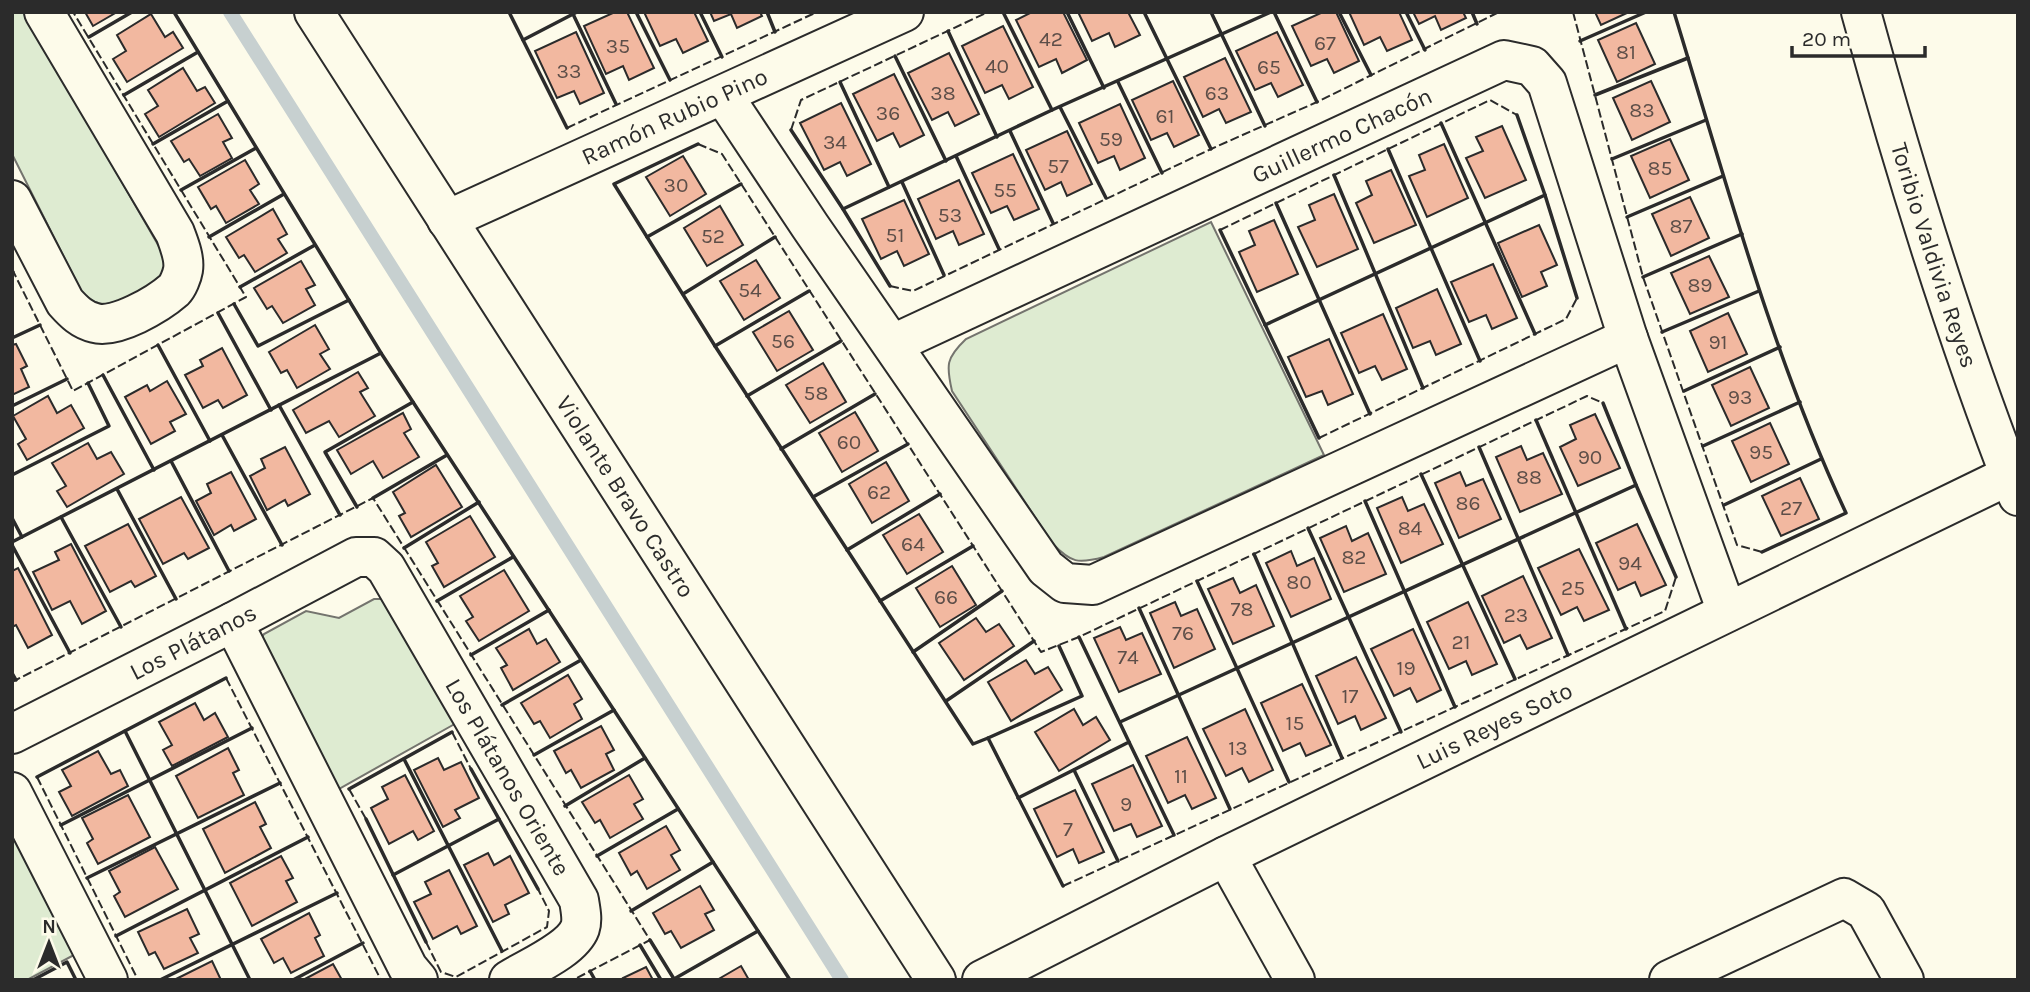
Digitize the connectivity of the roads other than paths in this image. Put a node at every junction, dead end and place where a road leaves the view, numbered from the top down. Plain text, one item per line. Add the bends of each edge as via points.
1 (44, 12) edge
2 (314, 12) edge
3 (904, 12) edge
4 (1861, 12) edge
5 (723, 96) junction
6 (12, 200) edge
7 (447, 220) junction
8 (1628, 338) junction
9 (892, 344) junction
10 (2014, 485) edge
11 (374, 557) joint
12 (1727, 612) junction
13 (233, 622) junction
14 (12, 734) edge
15 (12, 792) edge
16 (1226, 856) junction
17 (108, 980) edge
18 (418, 980) edge
19 (509, 980) edge
20 (936, 980) edge
21 (982, 980) edge
22 (1295, 980) edge
23 (1669, 980) edge
24 (1904, 980) edge

1 - 6 street via 175,233 183,269 176,288 115,324 96,324 77,316 65,302
2 - 7 street, Violante Bravo Castro
3 - 5 street, Ramón Rubio Pino
4 - 10 street, Toribio Valdivia Reyes via 1932,253
5 - 7 street, Ramón Rubio Pino
5 - 9 street
7 - 20 street, Violante Bravo Castro
8 - 9 street via 1093,585 1065,583 1046,568
8 - 9 street, Guillermo Chacón via 1547,83 1532,66 1504,60
8 - 12 street, Guillermo Chacón
10 - 12 street, Luis Reyes Soto
11 - 13 street, Los Plátanos via 356,557
11 - 19 street, Los Plátanos Oriente via 386,568 579,900 580,928 566,946
12 - 16 street, Luis Reyes Soto
13 - 14 street, Los Plátanos
13 - 18 street
15 - 17 street
16 - 21 street, Luis Reyes Soto
16 - 22 street
23 - 24 street via 1844,898 1866,911

